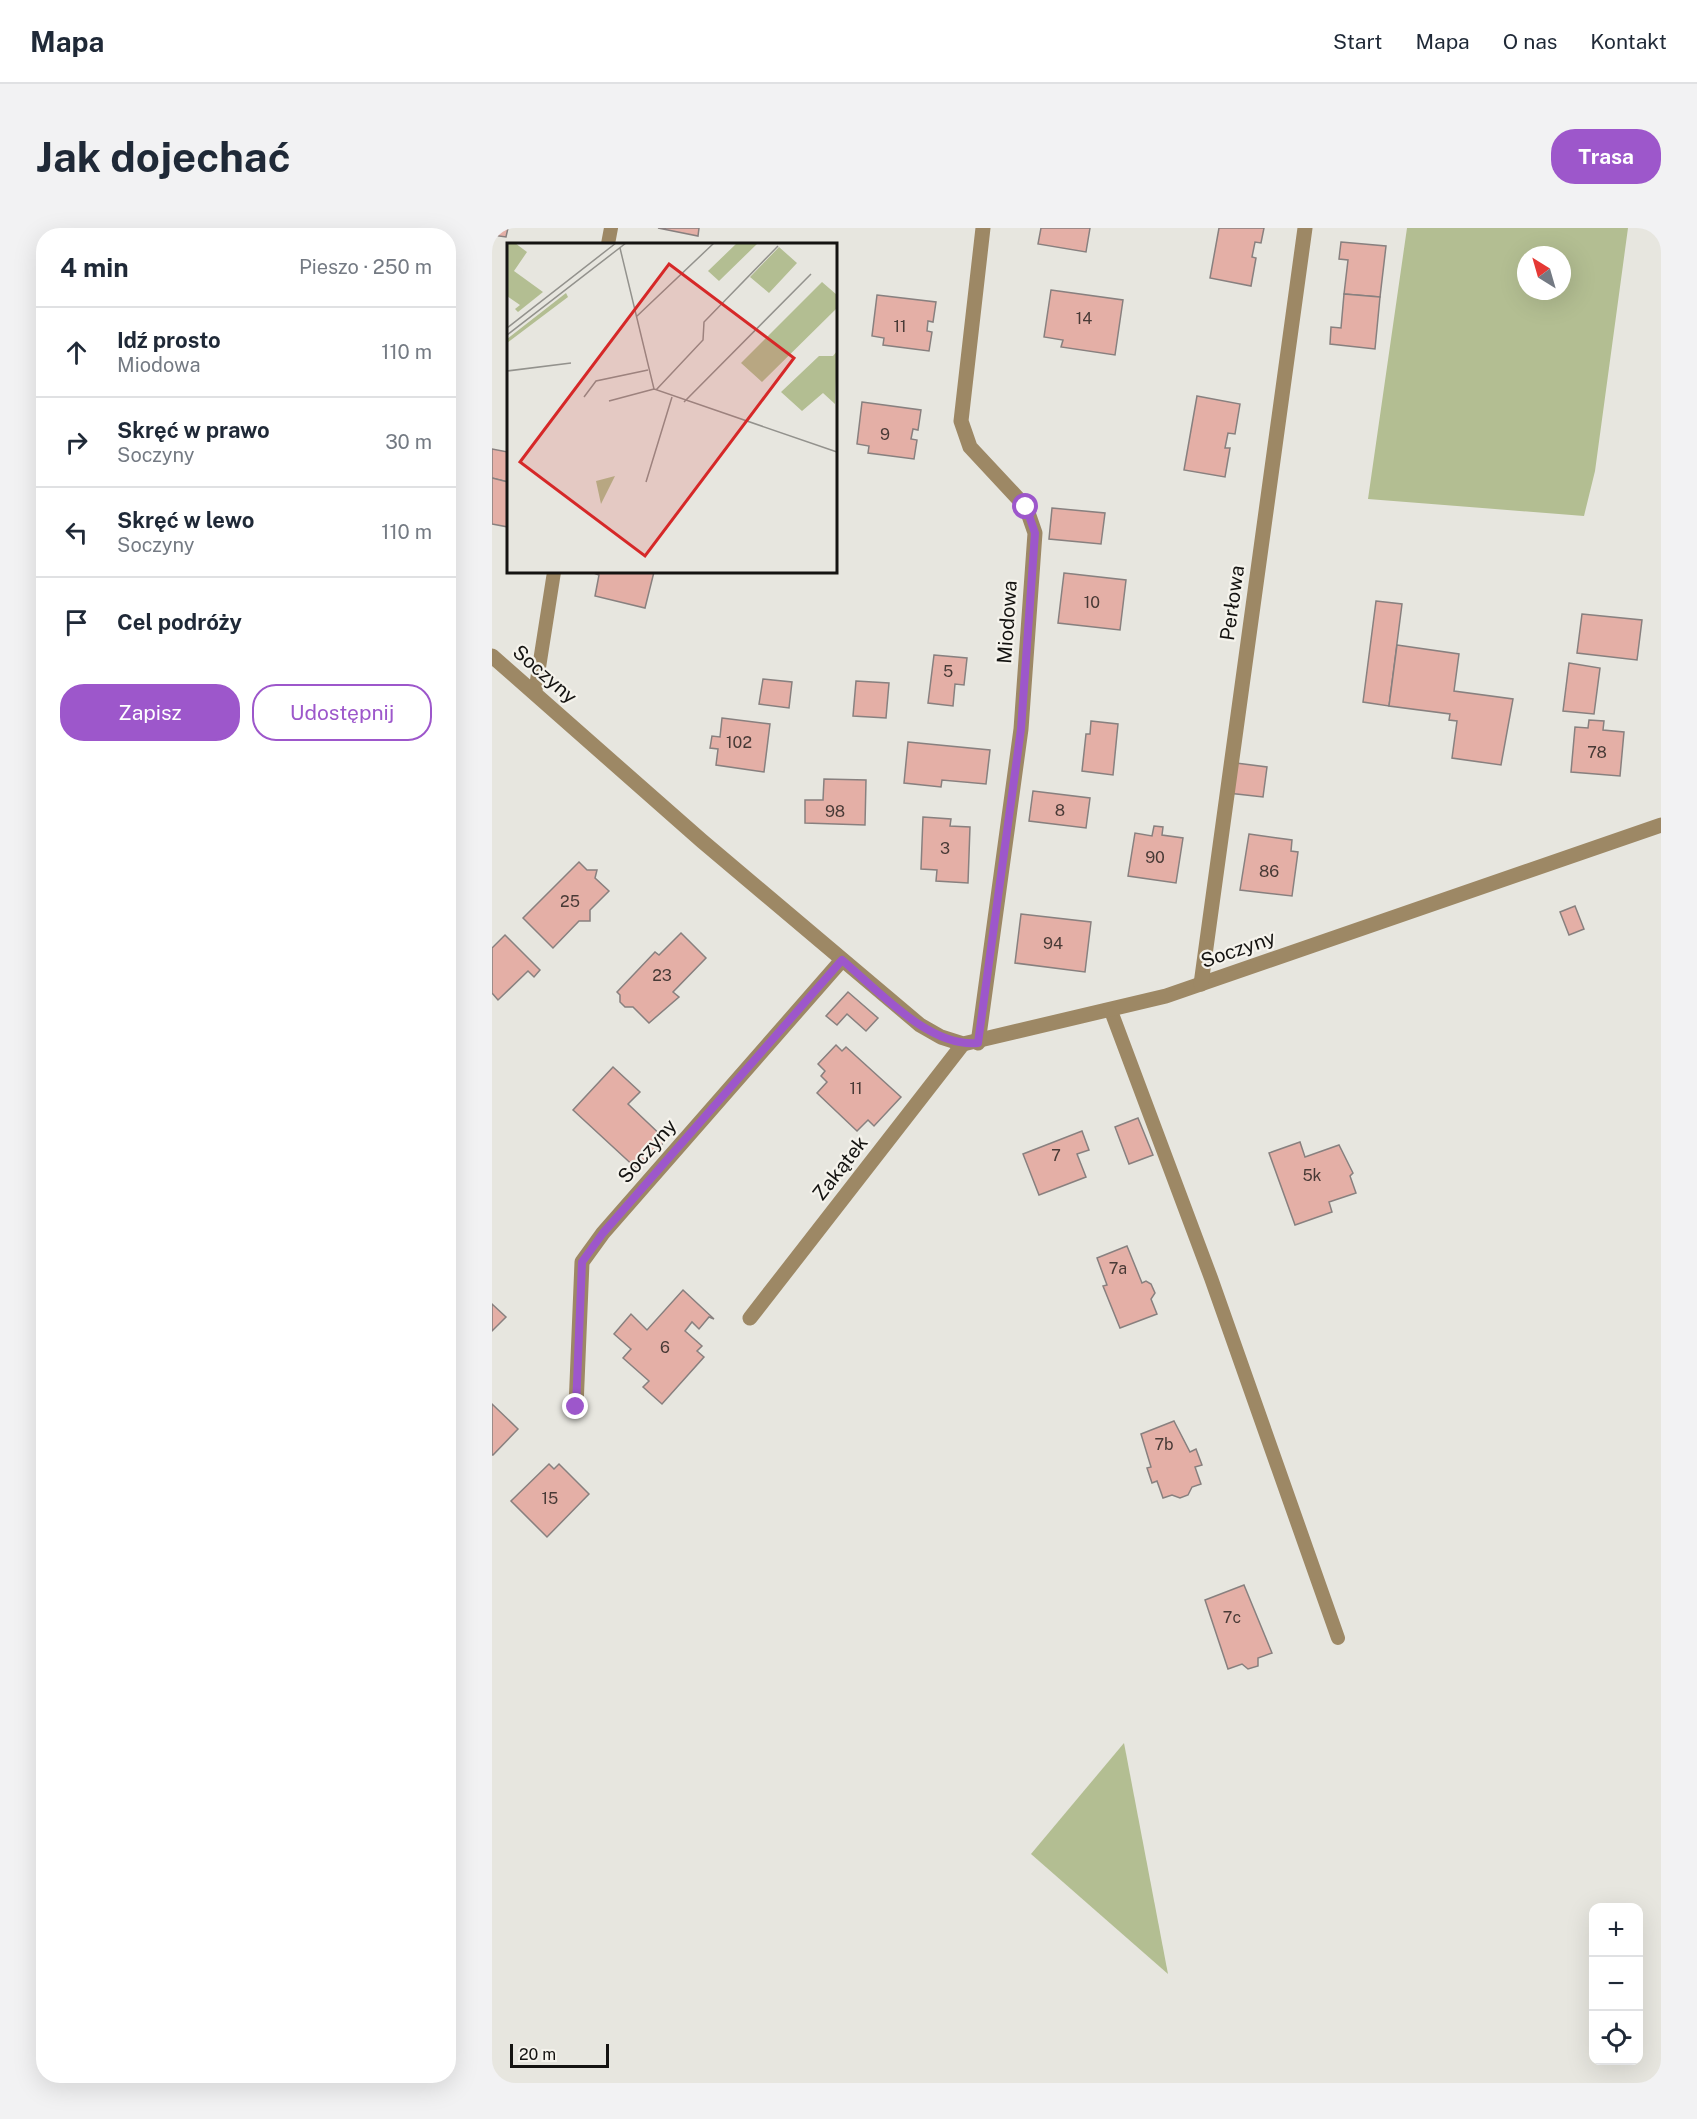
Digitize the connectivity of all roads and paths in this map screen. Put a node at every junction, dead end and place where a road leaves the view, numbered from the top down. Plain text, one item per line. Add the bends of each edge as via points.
1 (610, 228) edge
2 (983, 228) edge
3 (1305, 228) edge
4 (608, 243) edge
5 (554, 573) edge
6 (492, 656) edge
7 (535, 693) junction
8 (1661, 825) edge
9 (842, 960) junction
10 (1201, 984) junction
11 (1111, 1011) junction
12 (971, 1043) junction
13 (750, 1318) dead end
14 (576, 1407) dead end
15 (1338, 1638) dead end

1 - 4 lane
2 - 12 street, Miodowa via 962,421 970,447 1026,507 1035,533 1021,729
3 - 10 street, Perłowa
5 - 7 lane
6 - 7 street, Soczyny
7 - 9 street, Soczyny
8 - 10 street, Soczyny
9 - 12 street, Soczyny via 920,1025 941,1037
9 - 14 street, Soczyny via 603,1233 582,1262
10 - 11 street, Soczyny
11 - 12 street, Soczyny
11 - 15 lane via 1211,1278
12 - 13 street, Zakątek

